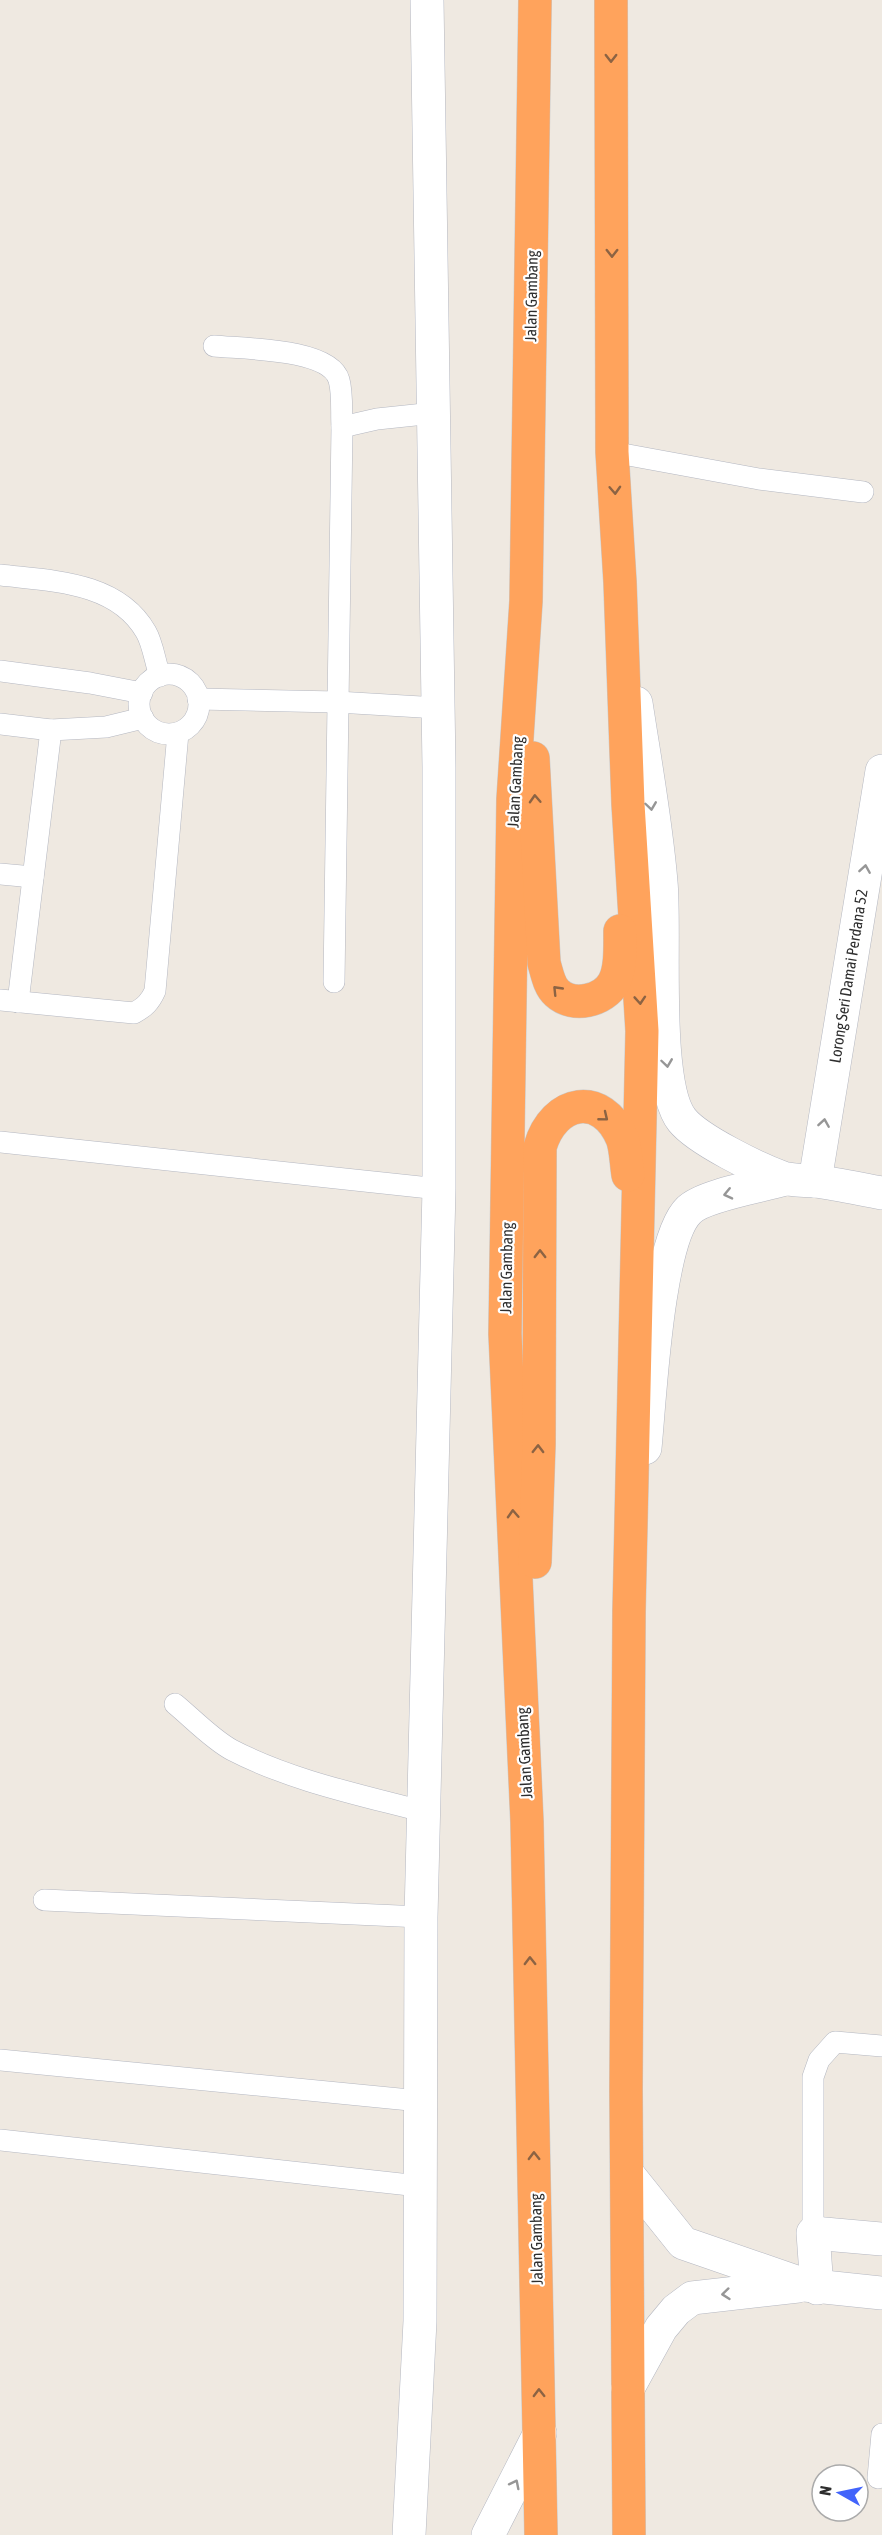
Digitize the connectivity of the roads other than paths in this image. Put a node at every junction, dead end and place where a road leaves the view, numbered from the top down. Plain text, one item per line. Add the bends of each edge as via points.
1 (428, 0) edge
2 (535, 0) edge
3 (611, 0) edge
4 (214, 346) dead end
5 (434, 413) junction
6 (342, 427) junction
7 (612, 452) junction
8 (863, 492) dead end
9 (0, 574) edge
10 (620, 582) junction
11 (525, 601) junction
12 (0, 671) edge
13 (160, 676) junction
14 (142, 693) junction
15 (198, 699) junction
16 (337, 702) junction
17 (438, 708) junction
18 (142, 718) junction
19 (0, 724) edge
20 (51, 730) junction
21 (178, 733) junction
22 (882, 771) edge
23 (628, 804) junction
24 (0, 874) edge
25 (33, 877) junction
26 (334, 982) dead end
27 (9, 1001) edge
28 (0, 1142) edge
29 (800, 1180) junction
30 (439, 1189) junction
31 (882, 1193) edge
32 (638, 1250) junction
33 (629, 1612) junction
34 (175, 1704) dead end
35 (425, 1812) junction
36 (527, 1822) junction
37 (44, 1900) dead end
38 (421, 1917) junction
39 (882, 2046) edge
40 (0, 2060) edge
41 (420, 2101) junction
42 (0, 2140) edge
43 (627, 2173) junction
44 (419, 2187) junction
45 (813, 2233) junction
46 (882, 2239) edge
47 (811, 2287) junction
48 (882, 2293) edge
49 (628, 2388) junction
50 (540, 2433) junction
51 (882, 2434) edge
52 (878, 2478) dead end
53 (409, 2535) edge
54 (488, 2535) edge
55 (541, 2535) edge
56 (629, 2535) edge

1 - 5 street
2 - 11 highway, Jalan Gambang
3 -> 7 highway
4 - 6 lane via 296,354 318,359 333,368 340,380
5 - 6 lane
5 - 17 street
6 - 16 lane
7 - 8 lane via 759,479
7 -> 10 highway
9 - 13 lane via 82,586 109,597 130,611 146,633
10 - 23 highway
10 -> 29 street via 661,883 665,1058 674,1106 695,1133 717,1146
23 -> 11 highway via 614,983 604,995 592,1000 568,1000 549,981 544,963
36 -> 11 highway, Jalan Gambang via 505,1334 513,799
12 - 14 lane
13 - 14 lane
13 - 15 lane via 184,679
14 - 18 lane
15 - 16 lane
15 - 21 lane via 197,716
16 - 17 lane
16 - 26 lane
17 - 30 street
18 - 20 lane via 106,727
18 - 21 lane via 162,734
19 - 20 lane
20 - 25 lane
21 - 27 lane via 151,999 134,1013
29 -> 22 street, Lorong Seri Damai Perdana 52
23 -> 32 highway via 642,1031
24 - 25 lane
25 - 27 lane
28 - 30 lane
29 - 31 street
29 -> 33 street via 711,1198 689,1210 677,1231 665,1263
30 - 35 street
32 - 33 highway
36 -> 32 highway via 539,1444 540,1147 544,1132 565,1109 593,1108 606,1117 622,1139
33 - 43 highway
34 - 35 lane via 230,1749 273,1768
35 - 38 street
50 -> 36 highway, Jalan Gambang
37 - 38 lane
38 - 41 street
39 - 45 lane via 835,2042 819,2060 813,2078
40 - 41 lane
41 - 44 street
42 - 44 lane
43 - 47 street via 683,2243
43 - 49 highway
44 - 53 street via 420,2321
45 - 46 street
45 - 47 street
47 - 48 street
47 -> 49 street via 692,2298 661,2328
49 - 56 highway
54 -> 50 street
50 - 55 highway, Jalan Gambang
51 - 52 lane

